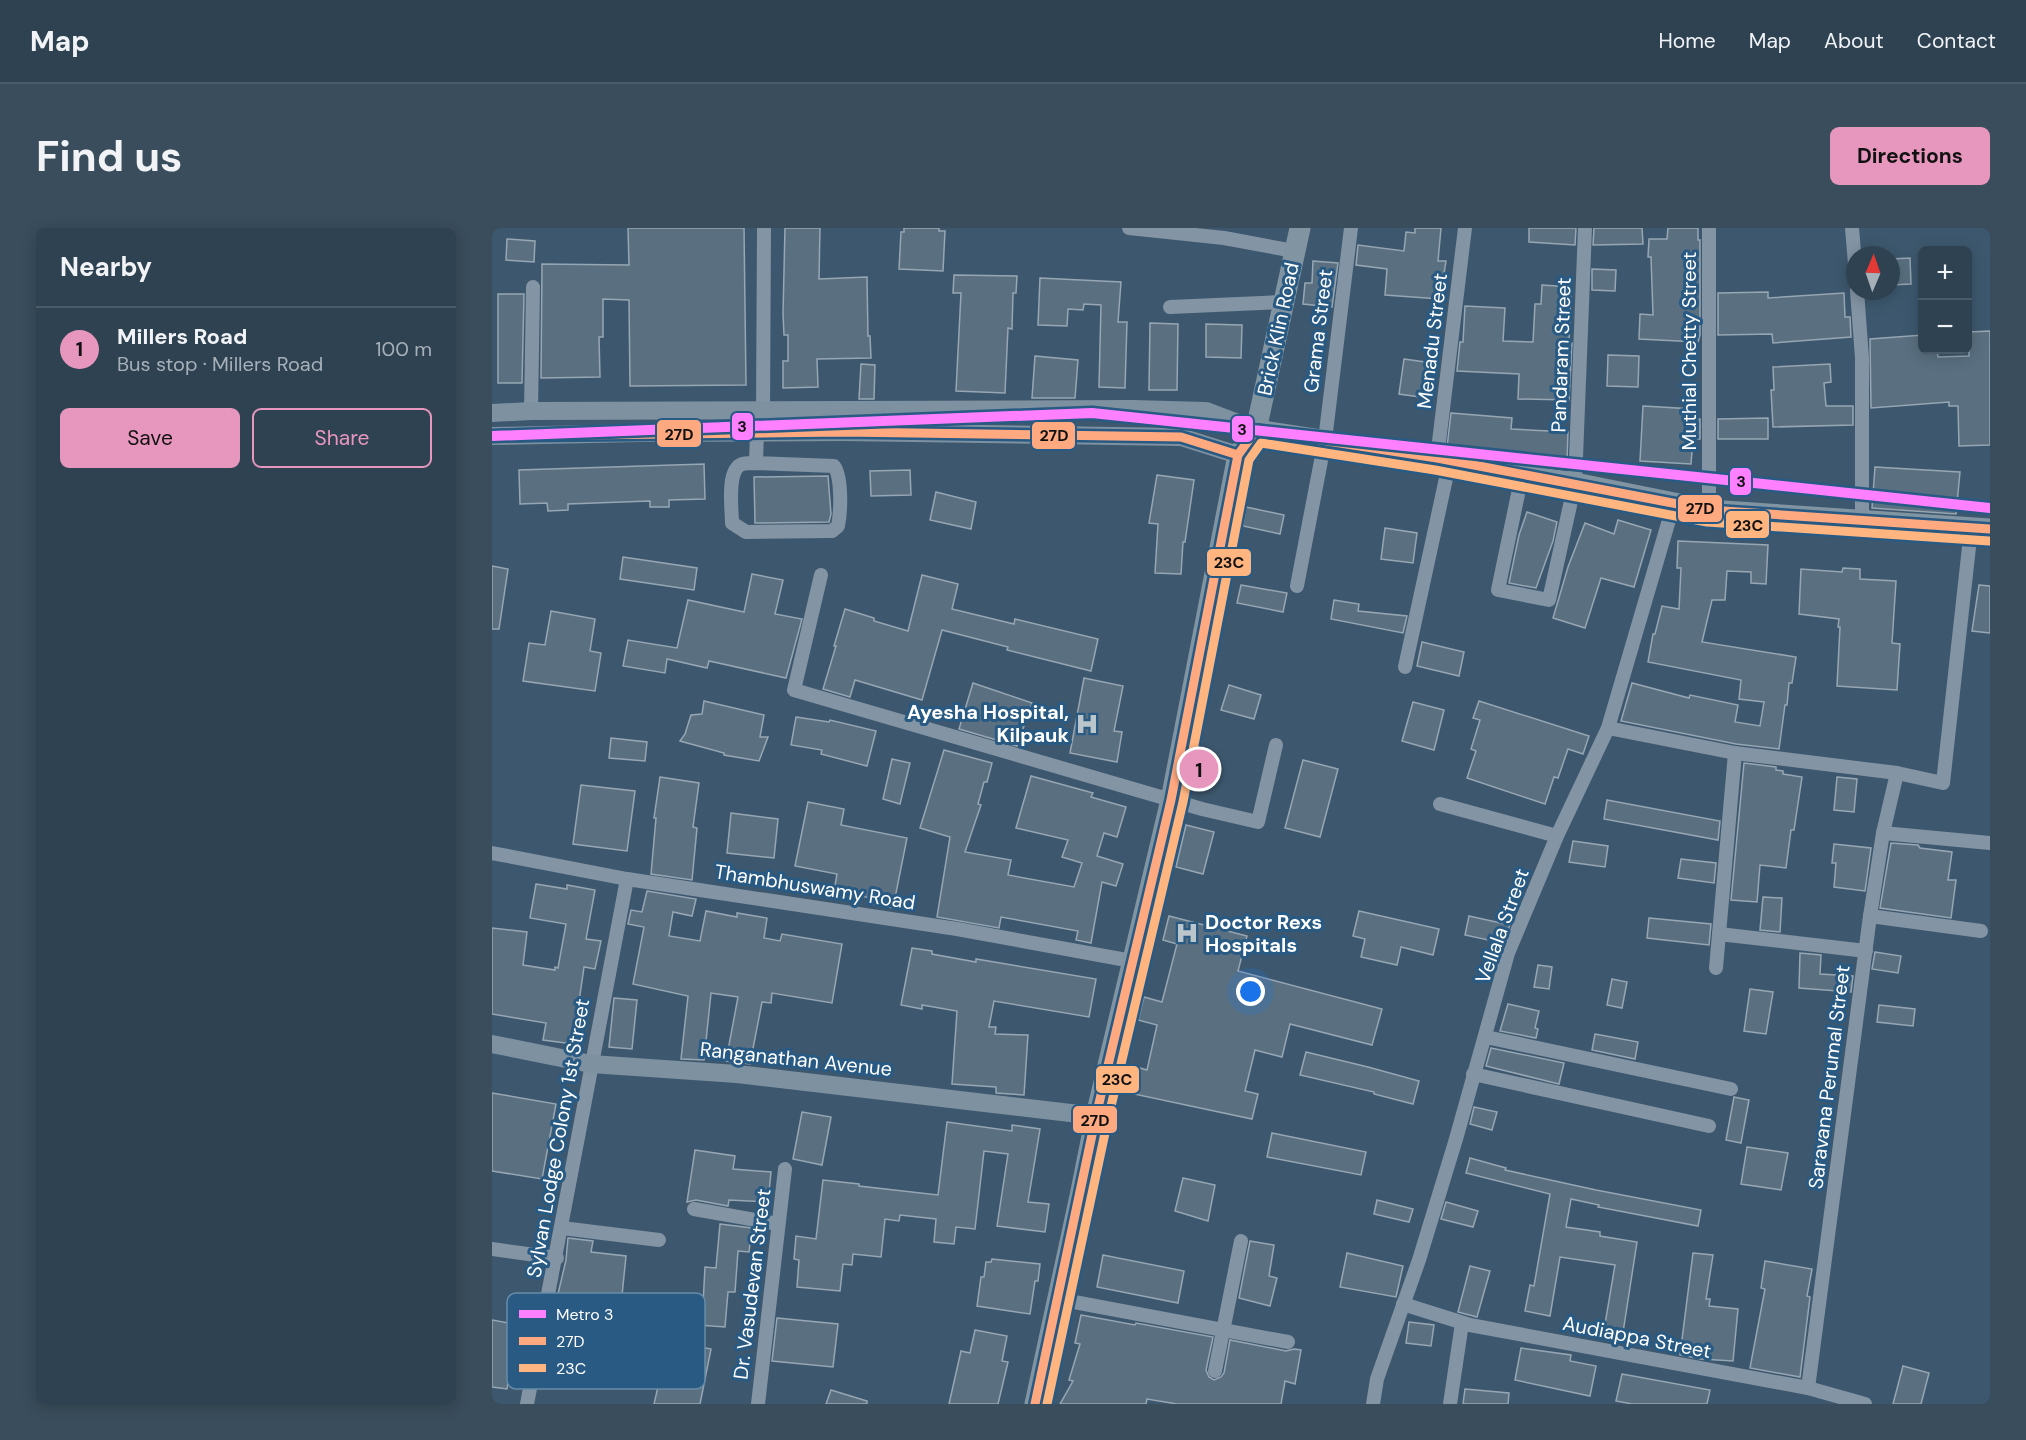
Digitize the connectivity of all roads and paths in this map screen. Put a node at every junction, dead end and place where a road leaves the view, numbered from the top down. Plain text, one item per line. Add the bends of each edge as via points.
1 (764, 228) edge
2 (1129, 228) edge
3 (1300, 228) edge
4 (1351, 228) edge
5 (1465, 228) edge
6 (1585, 228) edge
7 (1709, 228) edge
8 (1852, 228) edge
9 (1225, 233) edge
10 (1854, 246) edge
11 (1294, 251) junction
12 (533, 287) dead end
13 (1858, 300) edge
14 (1283, 302) junction
15 (1170, 308) dead end
16 (531, 411) junction
17 (763, 411) junction
18 (492, 413) edge
19 (1257, 430) junction
20 (757, 432) junction
21 (492, 436) edge
22 (1324, 440) junction
23 (1238, 455) junction
24 (1444, 459) junction
25 (756, 463) junction
26 (1522, 475) junction
27 (1575, 483) junction
28 (1674, 503) junction
29 (1708, 510) junction
30 (1862, 520) junction
31 (1980, 529) edge
32 (821, 575) dead end
33 (1297, 586) dead end
34 (1405, 667) dead end
35 (1608, 728) junction
36 (1276, 745) dead end
37 (1735, 753) junction
38 (1897, 772) junction
39 (1171, 800) junction
40 (1440, 804) dead end
41 (1883, 833) junction
42 (1557, 836) junction
43 (1990, 843) edge
44 (492, 853) edge
45 (627, 879) junction
46 (1870, 916) junction
47 (1981, 932) dead end
48 (1719, 934) junction
49 (1866, 951) junction
50 (1132, 961) junction
51 (1716, 968) dead end
52 (1486, 1037) junction
53 (492, 1044) edge
54 (591, 1064) junction
55 (1473, 1074) junction
56 (1731, 1089) dead end
57 (1096, 1116) junction
58 (1709, 1126) dead end
59 (785, 1169) dead end
60 (693, 1209) dead end
61 (778, 1224) junction
62 (562, 1228) junction
63 (660, 1240) dead end
64 (1241, 1241) dead end
65 (492, 1249) edge
66 (557, 1258) junction
67 (550, 1293) edge
68 (1058, 1299) junction
69 (1403, 1304) junction
70 (1462, 1323) junction
71 (1224, 1329) junction
72 (1288, 1342) dead end
73 (1215, 1371) dead end
74 (1808, 1388) junction
75 (530, 1389) edge
76 (527, 1404) edge
77 (758, 1404) edge
78 (1035, 1404) edge
79 (1373, 1404) edge
80 (1450, 1404) edge
81 (1865, 1404) edge

1 - 17 street
2 - 9 street
3 - 11 main road, Brick Klin Road
4 - 22 street, Grama Street
5 - 24 street, Menadu Street
6 - 27 street, Pandaram Street
7 - 29 street, Muthial Chetty Street
8 - 10 street
9 - 11 street
11 - 14 main road, Brick Klin Road
12 - 16 street
13 - 30 street via 1862,358
14 - 15 street
14 - 19 main road, Brick Klin Road
16 - 17 main road
16 - 18 main road
17 - 19 main road via 1206,411
19 - 22 main road
19 - 23 main road
20 - 21 main road
20 - 23 main road via 1181,437
20 - 25 street
22 - 24 main road
22 - 33 street, Grama Street
23 - 39 main road
24 - 26 main road
24 - 34 street, Menadu Street
25 - 25 street via 834,466 838,472 838,526 832,531 746,532 737,528 732,523 732,477 741,465
26 - 27 main road
26 - 27 street, Pandaram Street via 1498,590 1549,600
27 - 28 main road
28 - 29 main road
28 - 35 street, Vellala Street
29 - 30 main road
30 - 31 main road
31 - 38 street via 1943,783
32 - 39 street via 794,690
35 - 37 street
35 - 42 street, Vellala Street
36 - 39 street via 1258,822
37 - 38 street
37 - 48 street
38 - 41 street, Saravana Perumal Street
39 - 50 main road
40 - 42 street
41 - 43 street
41 - 46 street, Saravana Perumal Street
42 - 52 street, Vellala Street via 1508,953
44 - 45 street, Thambhuswamy Road
45 - 50 street, Thambhuswamy Road via 957,929
45 - 54 street, Sylvan Lodge Colony 1st Street
46 - 47 street
46 - 49 street, Saravana Perumal Street
48 - 49 street
48 - 51 street
49 - 74 street, Saravana Perumal Street
50 - 57 main road
52 - 55 street, Vellala Street
52 - 56 street
53 - 54 main road, Ranganathan Avenue
54 - 57 main road, Ranganathan Avenue via 737,1074
54 - 62 street, Sylvan Lodge Colony 1st Street
55 - 58 street
55 - 69 street, Vellala Street
57 - 68 main road
59 - 61 street, Dr. Vasudevan Street
60 - 61 street
61 - 77 street, Dr. Vasudevan Street
62 - 63 street
62 - 66 street, Sylvan Lodge Colony 1st Street
64 - 71 street
65 - 66 street
66 - 67 street, Sylvan Lodge Colony 1st Street
68 - 71 street
68 - 78 main road
69 - 70 street, Audiappa Street
69 - 79 street, Vellala Street via 1377,1379
70 - 74 street, Audiappa Street
70 - 80 street
71 - 72 street
71 - 73 street
74 - 81 street, Audiappa Street
75 - 76 street, Sylvan Lodge Colony 1st Street

